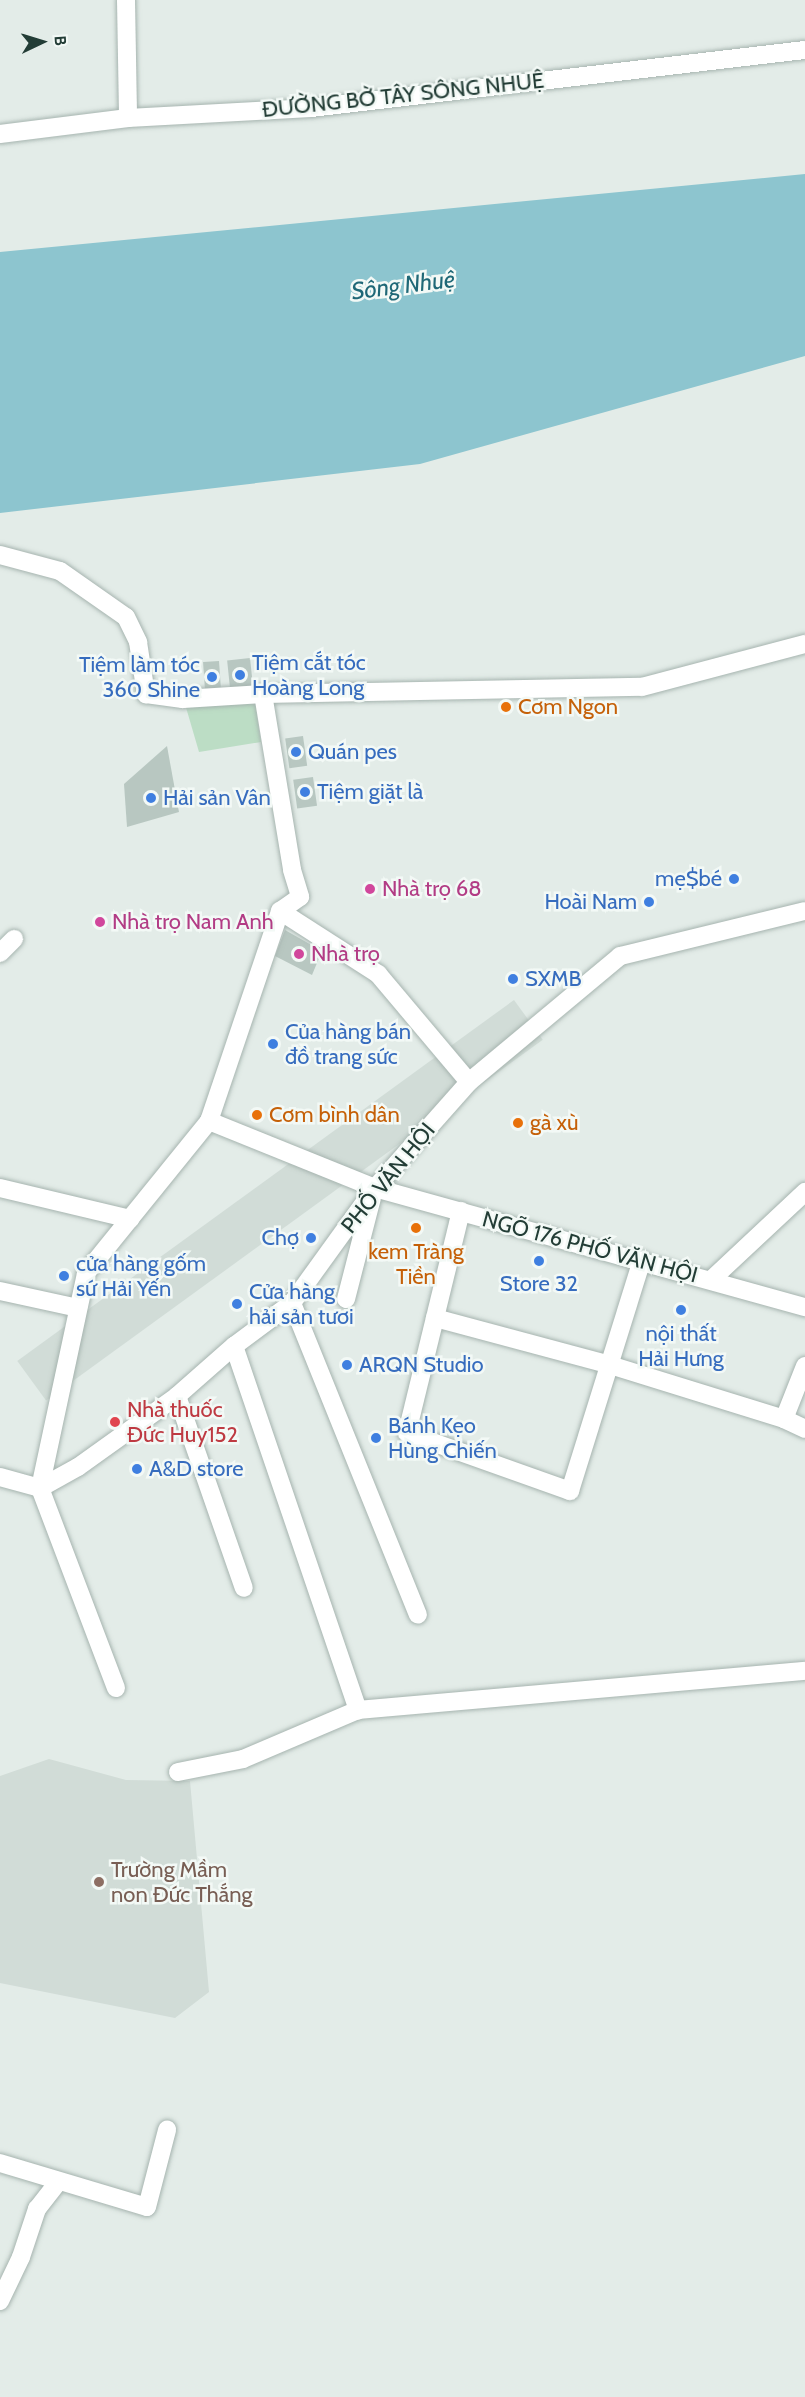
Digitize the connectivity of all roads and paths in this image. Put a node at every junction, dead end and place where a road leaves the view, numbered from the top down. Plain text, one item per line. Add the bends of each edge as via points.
1 (126, 0) edge
2 (805, 50) edge
3 (128, 118) junction
4 (0, 134) edge
5 (0, 555) edge
6 (805, 644) edge
7 (263, 694) junction
8 (280, 910) junction
9 (805, 911) edge
10 (14, 939) dead end
11 (0, 953) edge
12 (468, 1082) junction
13 (209, 1121) junction
14 (0, 1188) edge
15 (375, 1188) junction
16 (805, 1192) edge
17 (461, 1211) junction
18 (130, 1219) junction
19 (642, 1260) junction
20 (711, 1280) junction
21 (0, 1291) edge
22 (346, 1299) dead end
23 (292, 1303) junction
24 (805, 1307) edge
25 (78, 1308) junction
26 (435, 1318) junction
27 (234, 1346) junction
28 (610, 1365) junction
29 (805, 1365) edge
30 (177, 1396) junction
31 (784, 1419) junction
32 (805, 1430) edge
33 (0, 1477) edge
34 (40, 1488) junction
35 (244, 1588) dead end
36 (418, 1615) dead end
37 (805, 1671) edge
38 (116, 1688) dead end
39 (358, 1710) junction
40 (178, 1772) dead end
41 (167, 2130) dead end
42 (0, 2163) edge
43 (58, 2182) junction
44 (0, 2301) edge

1 - 3 street
2 - 3 street, ĐƯỜNG BỜ TÂY SÔNG NHUỆ via 311,108
3 - 4 street, ĐƯỜNG BỜ TÂY SÔNG NHUỆ
5 - 7 street via 60,571 126,617 138,642 146,694 183,699
6 - 7 street via 642,687
7 - 8 street via 292,870 300,897
8 - 12 street via 378,974
8 - 13 street
9 - 12 street, PHỐ VĂN HỘI via 620,956
10 - 11 street
12 - 15 street, PHỐ VĂN HỘI
13 - 15 street, NGÕ 176 PHỐ VĂN HỘI
13 - 18 street
14 - 18 street
15 - 17 street, NGÕ 176 PHỐ VĂN HỘI
15 - 22 street
15 - 23 street, PHỐ VĂN HỘI
16 - 20 street
17 - 19 street, NGÕ 176 PHỐ VĂN HỘI
17 - 26 street
18 - 25 street via 86,1273
19 - 20 street, NGÕ 176 PHỐ VĂN HỘI
19 - 28 street
20 - 24 street, NGÕ 176 PHỐ VĂN HỘI
21 - 25 street
23 - 27 street, PHỐ VĂN HỘI
23 - 36 street
25 - 34 street
26 - 28 street
26 - 28 street via 407,1433 570,1491
27 - 30 street, PHỐ VĂN HỘI
27 - 39 street
28 - 31 street
29 - 31 street
30 - 34 street, PHỐ VĂN HỘI via 78,1467
30 - 35 street
31 - 32 street
33 - 34 street
34 - 38 street
37 - 39 street
39 - 40 street via 243,1759
41 - 43 street via 147,2207
42 - 43 street
43 - 44 street via 37,2209 21,2257

